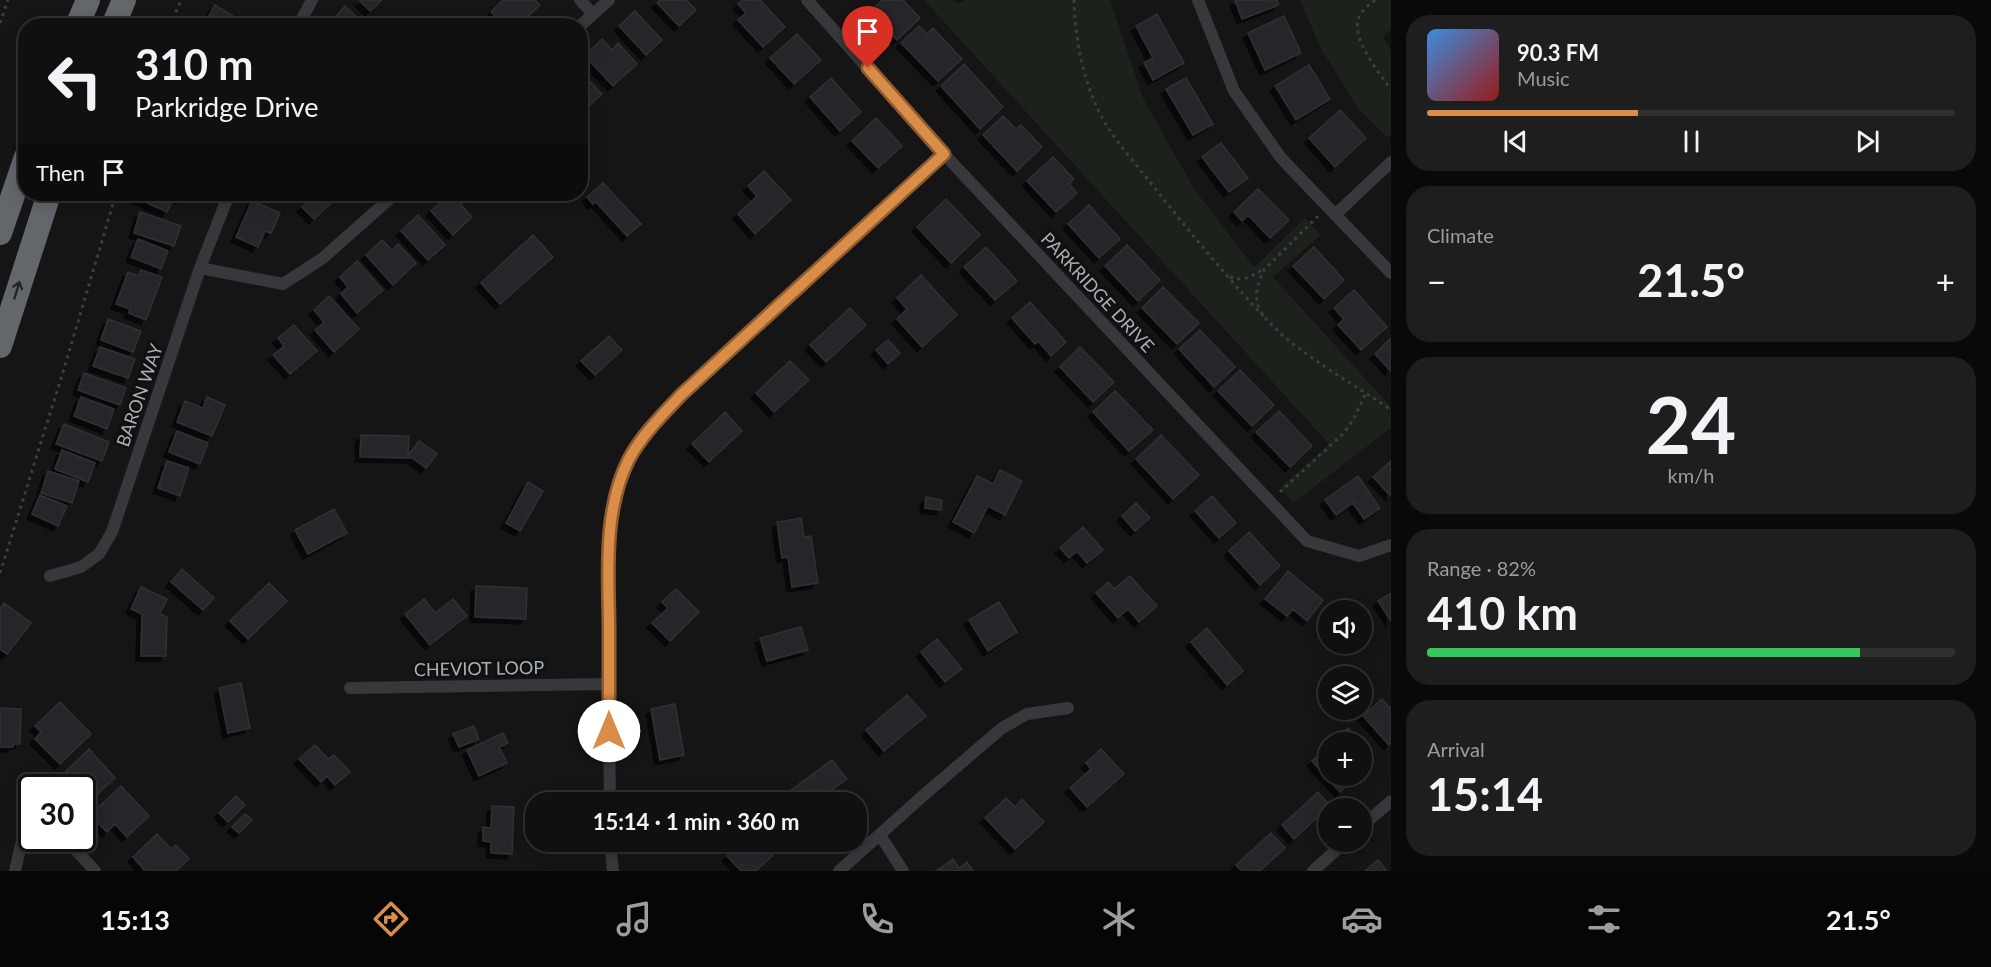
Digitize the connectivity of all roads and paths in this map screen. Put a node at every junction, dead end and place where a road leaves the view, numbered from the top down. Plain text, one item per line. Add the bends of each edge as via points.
1 (8, 0) edge
2 (88, 0) edge
3 (124, 0) edge
4 (181, 0) edge
5 (312, 0) edge
6 (580, 0) edge
7 (609, 0) edge
8 (807, 0) edge
9 (1074, 0) edge
10 (1198, 0) edge
11 (1375, 0) edge
12 (593, 14) junction
13 (80, 18) edge
14 (116, 18) edge
15 (173, 18) edge
16 (302, 18) edge
17 (588, 19) edge
18 (0, 23) edge
19 (1391, 90) edge
20 (944, 154) junction
21 (1391, 162) edge
22 (18, 180) edge
23 (47, 201) edge
24 (114, 201) edge
25 (226, 201) edge
26 (386, 201) edge
27 (1331, 211) junction
28 (0, 233) edge
29 (1269, 264) junction
30 (200, 268) junction
31 (1222, 270) junction
32 (1391, 273) edge
33 (1265, 318) junction
34 (0, 346) edge
35 (1366, 393) junction
36 (1391, 410) edge
37 (1270, 501) junction
38 (1391, 545) edge
39 (0, 573) edge
40 (50, 576) dead end
41 (609, 684) junction
42 (350, 688) dead end
43 (1068, 708) dead end
44 (610, 792) edge
45 (1391, 801) edge
46 (1372, 817) edge
47 (880, 835) junction
48 (19, 852) edge
49 (78, 852) edge
50 (611, 852) edge
51 (1334, 852) edge
52 (15, 871) edge
53 (95, 871) edge
54 (613, 871) edge
55 (839, 871) edge
56 (903, 871) edge
57 (1313, 871) edge

1 - 18 path
2 - 13 highway
3 - 14 highway
4 - 15 path
5 - 16 street
6 - 12 street
7 - 12 street
8 - 20 street, PARKRIDGE DRIVE
9 - 31 path via 1081,57 1101,117
10 - 27 street via 1234,91 1281,158
11 - 19 path via 1359,16 1356,28
12 - 17 street
20 - 37 street, PARKRIDGE DRIVE
20 - 41 street via 681,395 637,446 622,476 611,525
21 - 27 street
22 - 28 highway
34 -> 23 highway
24 - 39 path
25 - 30 street, BARON WAY
26 - 30 street via 323,258 283,284
27 - 29 path
27 - 32 street
29 - 31 path via 1251,277 1236,279
29 - 33 path via 1259,280 1257,296
30 - 40 street, BARON WAY via 112,532 99,554 81,567
31 - 33 path
33 - 35 path via 1312,358
35 - 36 path
35 - 37 path via 1344,433
37 - 38 street, PARKRIDGE DRIVE via 1307,541 1359,556
41 - 42 street, CHEVIOT LOOP
41 - 44 street
43 - 47 street via 1027,714 1002,728
45 - 46 street
47 - 55 street
47 - 56 street
48 - 52 street
49 - 53 street
50 - 54 street
51 - 57 street

